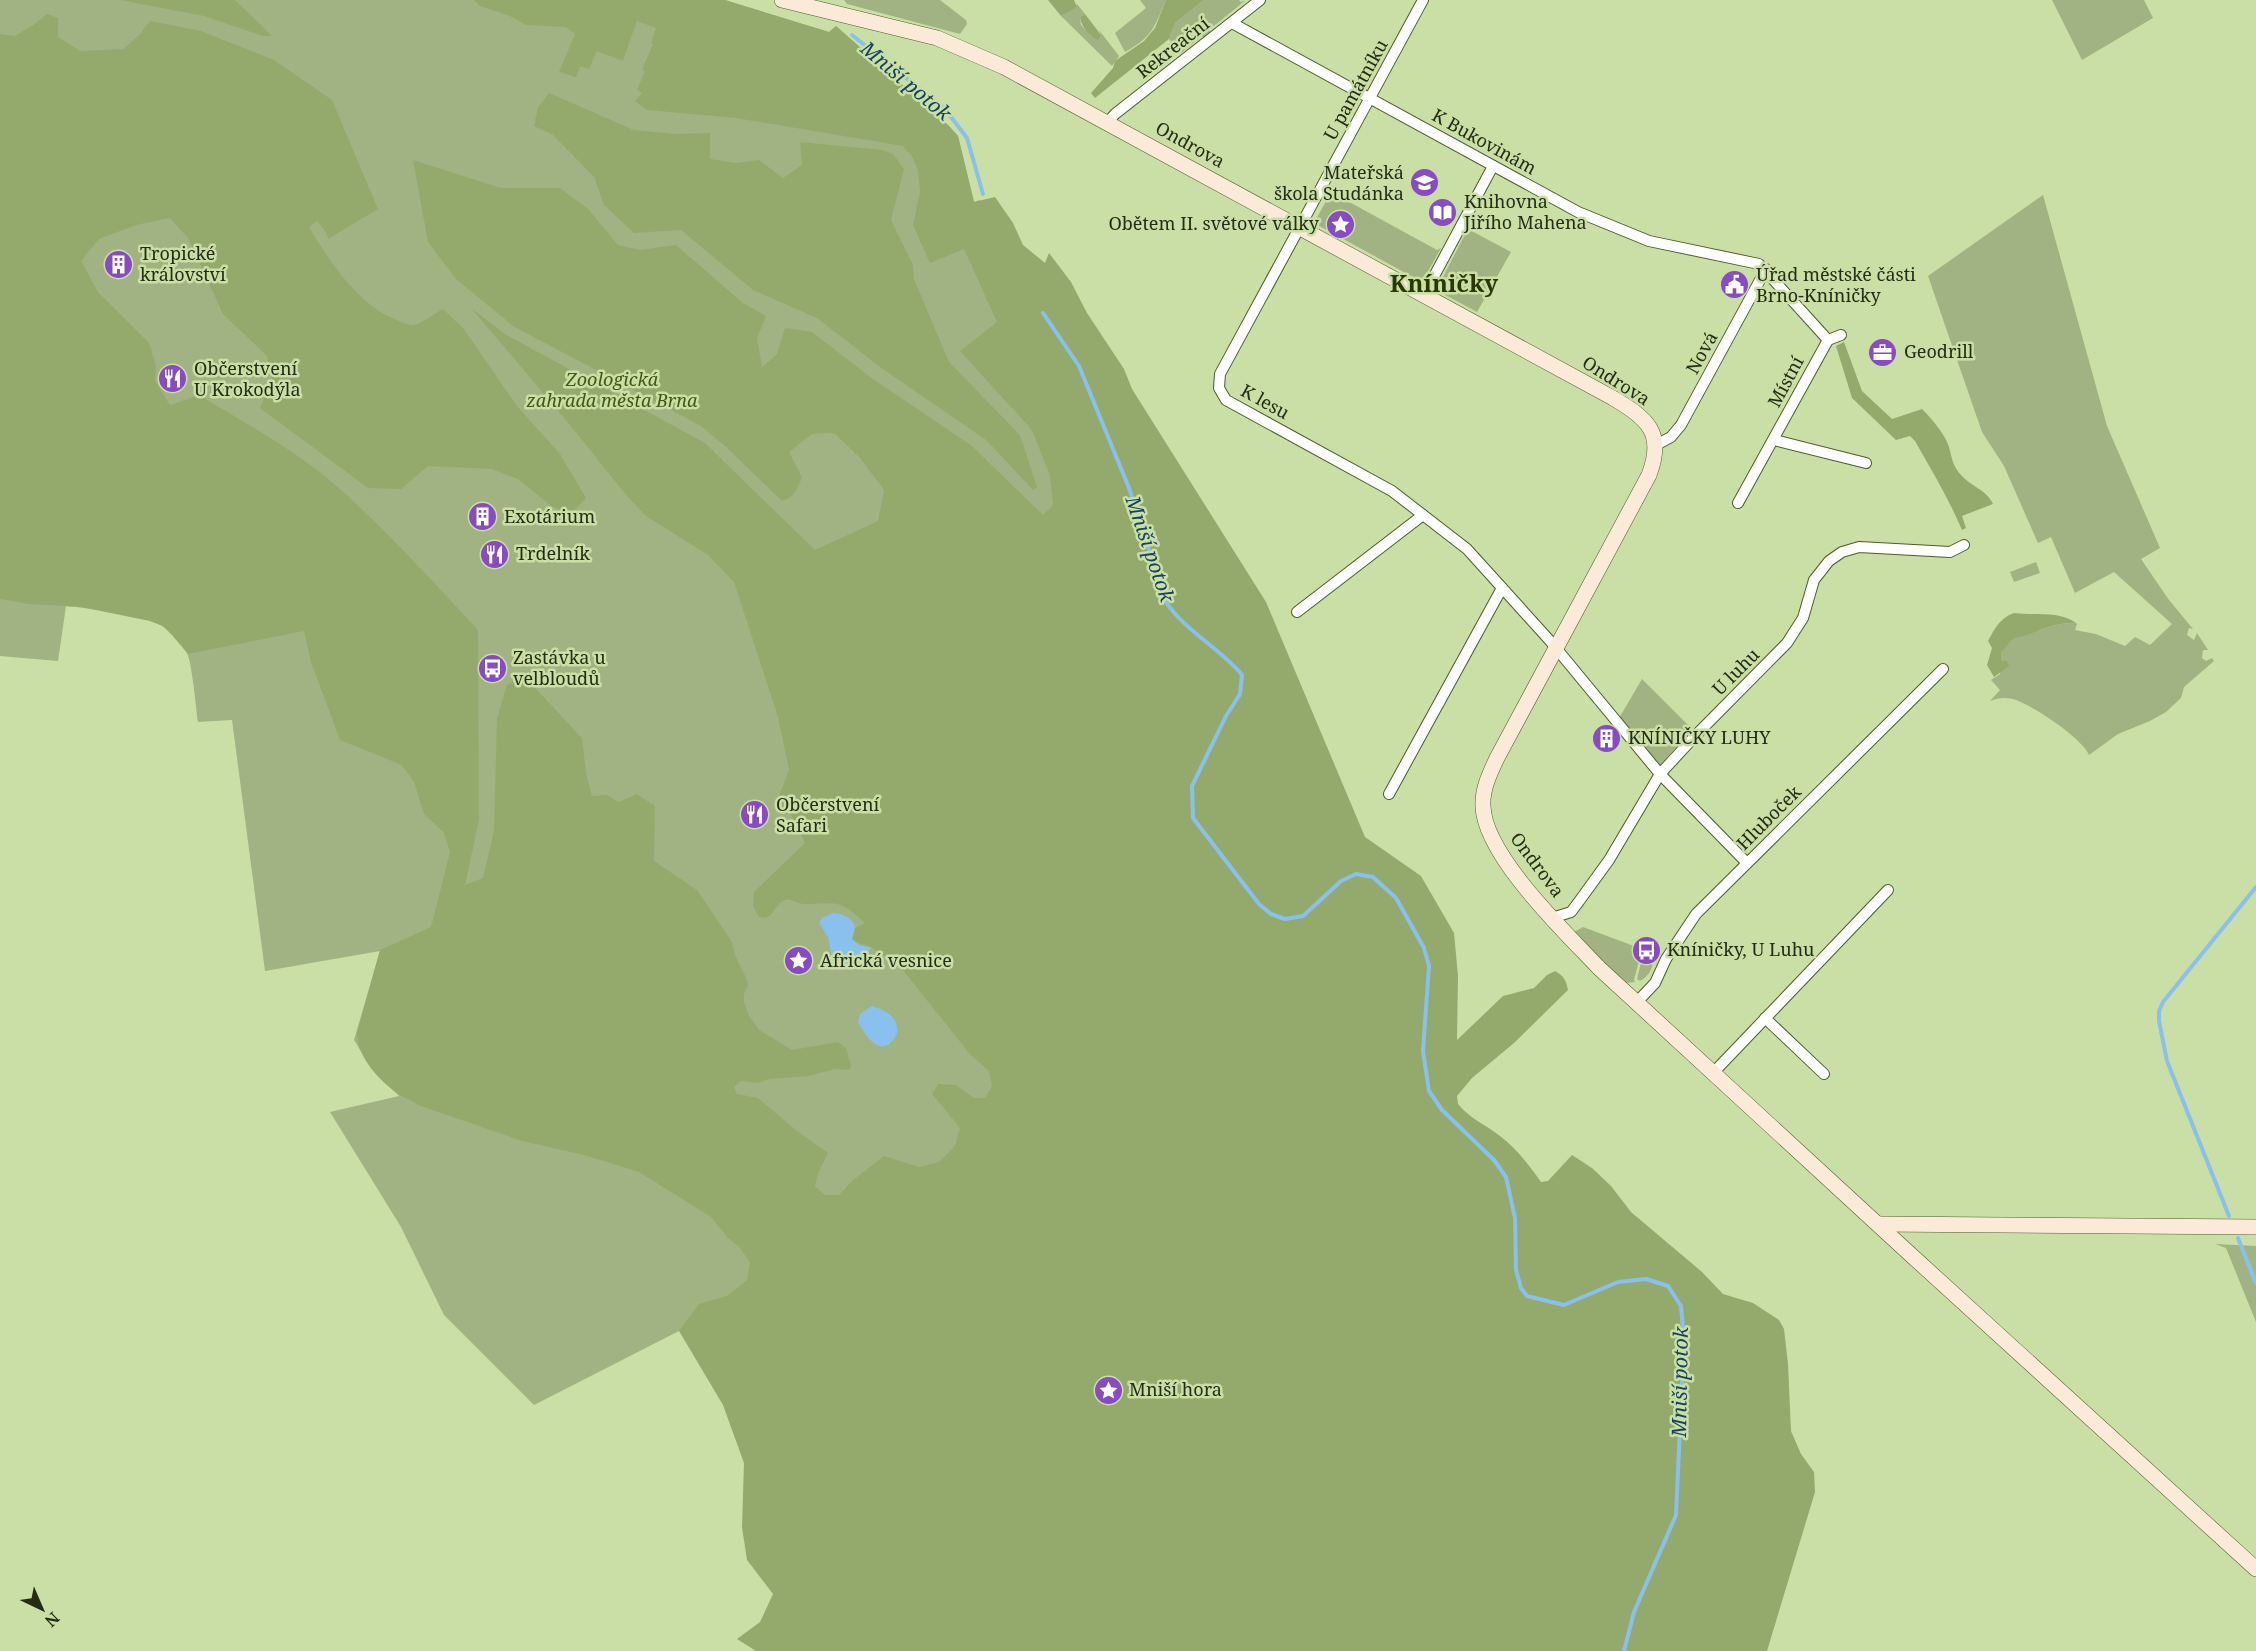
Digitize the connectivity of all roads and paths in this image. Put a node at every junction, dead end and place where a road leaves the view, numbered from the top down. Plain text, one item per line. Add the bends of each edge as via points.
1 (782, 0) edge
2 (1260, 0) edge
3 (1424, 0) edge
4 (1232, 23) junction
5 (1370, 98) junction
6 (1107, 123) junction
7 (1493, 166) junction
8 (1299, 227) junction
9 (1766, 269) junction
10 (1424, 295) junction
11 (1841, 335) dead end
12 (1828, 340) junction
13 (1774, 440) junction
14 (1656, 445) junction
15 (1866, 464) dead end
16 (1738, 503) dead end
17 (1424, 515) junction
18 (1964, 545) dead end
19 (1502, 588) junction
20 (1297, 612) dead end
21 (1556, 649) junction
22 (1942, 669) dead end
23 (1660, 774) junction
24 (1389, 794) dead end
25 (1747, 863) junction
26 (1888, 890) dead end
27 (1552, 918) junction
28 (1636, 1003) junction
29 (1765, 1018) junction
30 (1713, 1073) junction
31 (1824, 1074) dead end
32 (1879, 1224) junction
33 (2256, 1227) edge
34 (2256, 1569) edge

1 - 6 street, Ondrova via 910,30 966,49
2 - 4 street, Rekreační
3 - 5 street, U památníku
4 - 5 street, K Bukovinám
4 - 6 street, Rekreační
5 - 7 street, K Bukovinám
5 - 8 street, U památníku
6 - 8 street, Ondrova
7 - 9 street, K Bukovinám via 1578,212 1649,241 1759,264
7 - 10 street
8 - 10 street, Ondrova
8 - 17 street, K lesu via 1220,374 1219,388 1226,400 1392,491
9 - 12 street
9 - 14 street, Nová via 1681,425 1671,437
10 - 14 street, Ondrova via 1626,405 1644,420
11 - 12 street
12 - 13 street, Místní
13 - 15 street
13 - 16 street, Místní
14 - 21 street, Ondrova via 1654,463 1640,495
17 - 19 street, K lesu via 1467,549
17 - 20 street
18 - 23 street, U luhu via 1950,552 1859,547 1828,561 1814,580 1803,618 1787,643
19 - 21 street, K lesu
19 - 24 street
21 - 23 street, K lesu
21 - 27 street, Ondrova via 1497,758 1486,782 1483,806 1495,844
22 - 25 street, Hluboček
23 - 25 street, K lesu
23 - 27 street, U luhu via 1610,860 1571,912
25 - 28 street, Hluboček via 1696,914 1655,983
26 - 29 street
27 - 28 street, Ondrova
28 - 30 street, Ondrova
29 - 30 street
29 - 31 street
30 - 32 street, Ondrova
32 - 33 street
32 - 34 street, Ondrova

